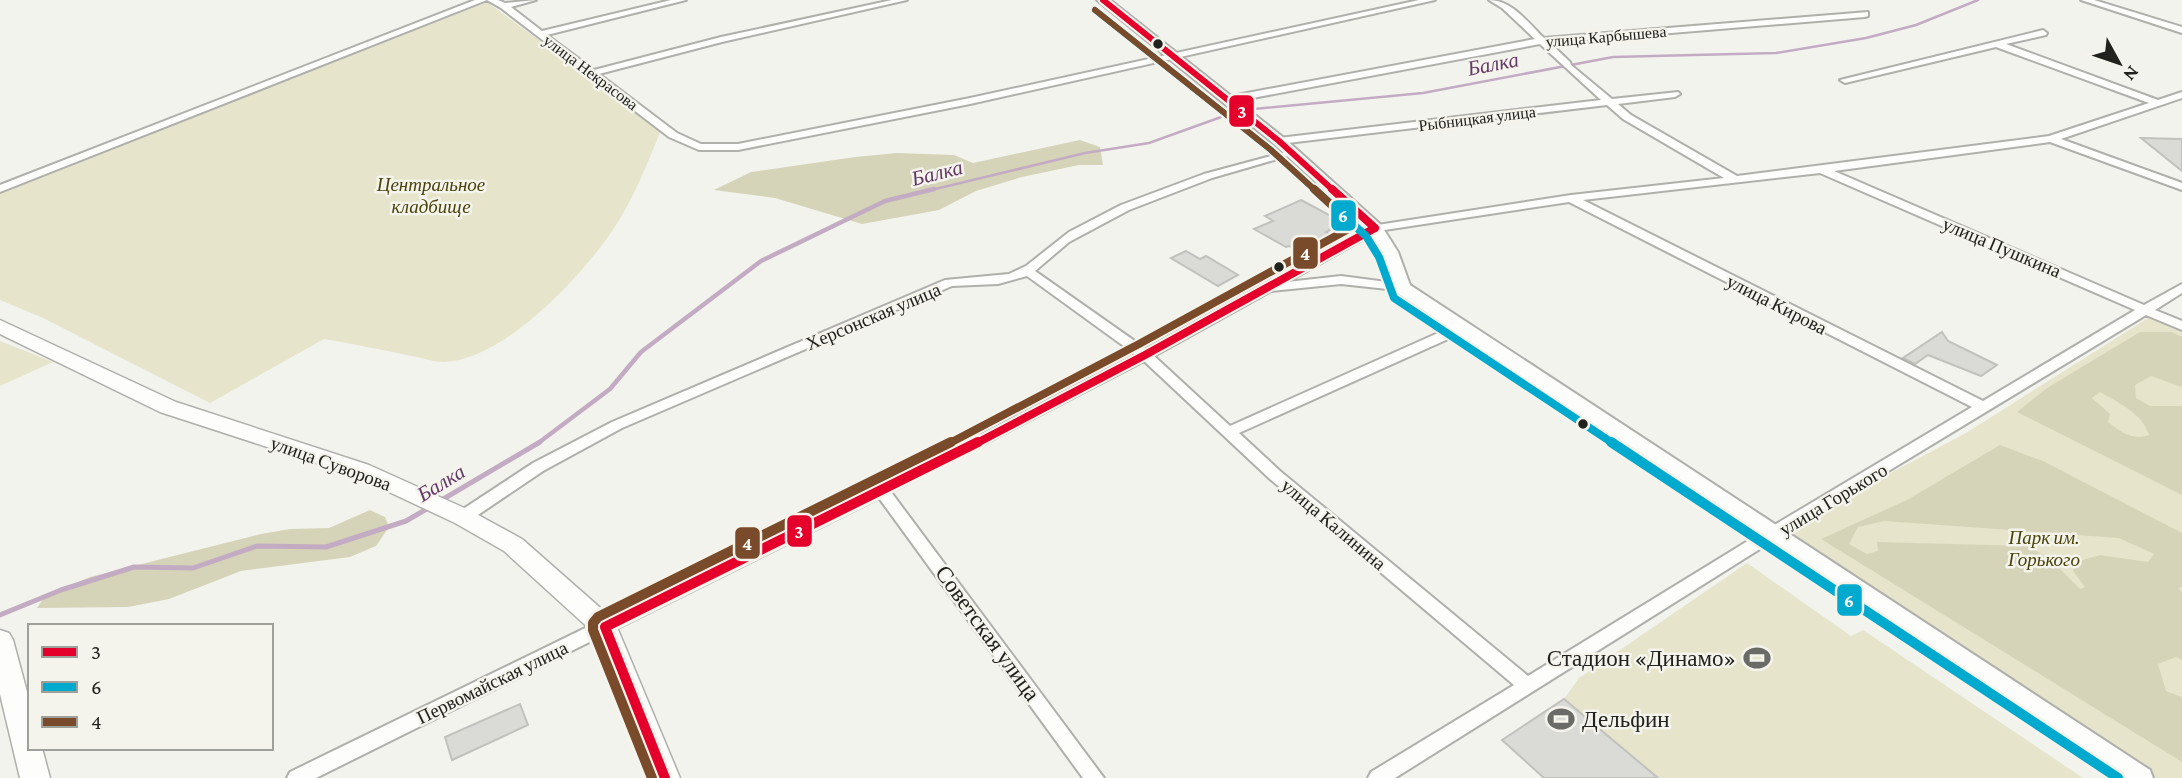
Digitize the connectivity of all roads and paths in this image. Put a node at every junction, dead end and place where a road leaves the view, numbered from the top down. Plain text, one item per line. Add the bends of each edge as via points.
1 (483, 0) edge
2 (491, 0) edge
3 (532, 0) edge
4 (682, 0) edge
5 (903, 0) edge
6 (1103, 0) edge
7 (1431, 0) edge
8 (1493, 0) edge
9 (2085, 0) edge
10 (1410, 2) edge
11 (504, 6) junction
12 (1865, 14) dead end
13 (2182, 30) edge
14 (2043, 33) dead end
15 (540, 34) junction
16 (1541, 41) junction
17 (1998, 45) junction
18 (1172, 56) junction
19 (593, 73) junction
20 (1845, 80) dead end
21 (1675, 94) dead end
22 (2182, 95) edge
23 (1608, 102) junction
24 (2158, 103) junction
25 (1237, 108) junction
26 (2051, 139) junction
27 (1279, 141) junction
28 (1293, 153) junction
29 (1821, 170) junction
30 (1736, 180) junction
31 (2182, 187) edge
32 (0, 189) edge
33 (1571, 198) junction
34 (1375, 228) junction
35 (1028, 271) junction
36 (1265, 288) junction
37 (1402, 288) junction
38 (2182, 288) edge
39 (2147, 311) junction
40 (1, 326) edge
41 (2182, 326) edge
42 (1461, 328) junction
43 (1145, 355) junction
44 (1984, 408) junction
45 (1227, 433) junction
46 (881, 489) junction
47 (463, 517) junction
48 (1774, 535) junction
49 (605, 627) junction
50 (0, 640) edge
51 (1528, 686) junction
52 (35, 778) edge
53 (297, 778) edge
54 (665, 778) edge
55 (1094, 778) edge
56 (1378, 778) edge
57 (2140, 778) edge

1 - 32 street
2 - 11 street, улица Некрасова
3 - 11 street
4 - 15 street
5 - 19 street
6 - 18 main road
7 - 10 street, улица Некрасова
8 - 16 street
9 - 13 street
10 - 18 street, улица Некрасова
11 - 15 street, улица Некрасова
12 - 16 street, улица Карбышева
14 - 17 street
15 - 19 street, улица Некрасова
16 - 23 street
16 - 25 street, улица Карбышева
17 - 20 street
17 - 24 street
18 - 19 street, улица Некрасова via 738,147 699,147 673,135
18 - 25 main road
21 - 23 street, Рыбницкая улица
22 - 24 street, Первомайская улица
23 - 27 street, Рыбницкая улица
23 - 30 street
24 - 26 street, Первомайская улица
25 - 27 main road
26 - 29 street, Первомайская улица
26 - 31 street
27 - 28 main road
28 - 34 main road
28 - 35 street, Херсонская улица via 1231,167 1154,196 1072,234
29 - 30 street, Первомайская улица
29 - 39 street, улица Пушкина
30 - 33 street, Первомайская улица
33 - 34 street, Первомайская улица
33 - 44 street, улица Кирова
34 - 36 street, Первомайская улица
34 - 37 main road via 1390,252
35 - 43 street, улица Калинина
35 - 47 street, Херсонская улица via 1000,280 949,283 630,419 538,467
36 - 37 street via 1341,280
36 - 43 street, Первомайская улица
37 - 42 main road
38 - 39 street, улица Горького
39 - 41 street, улица Пушкина
39 - 44 street, улица Горького
40 - 47 main road, улица Суворова via 168,407 361,470
42 - 45 street
42 - 48 main road
43 - 45 street, улица Калинина
43 - 46 street, Первомайская улица
44 - 48 street, улица Горького
45 - 51 street, улица Калинина
46 - 49 street, Первомайская улица
46 - 55 street, Советская улица
47 - 49 main road, улица Суворова via 513,545
48 - 51 street, улица Горького
48 - 57 main road
49 - 53 street, Первомайская улица
49 - 54 main road, улица Суворова
50 - 52 main road
51 - 56 street, улица Горького

